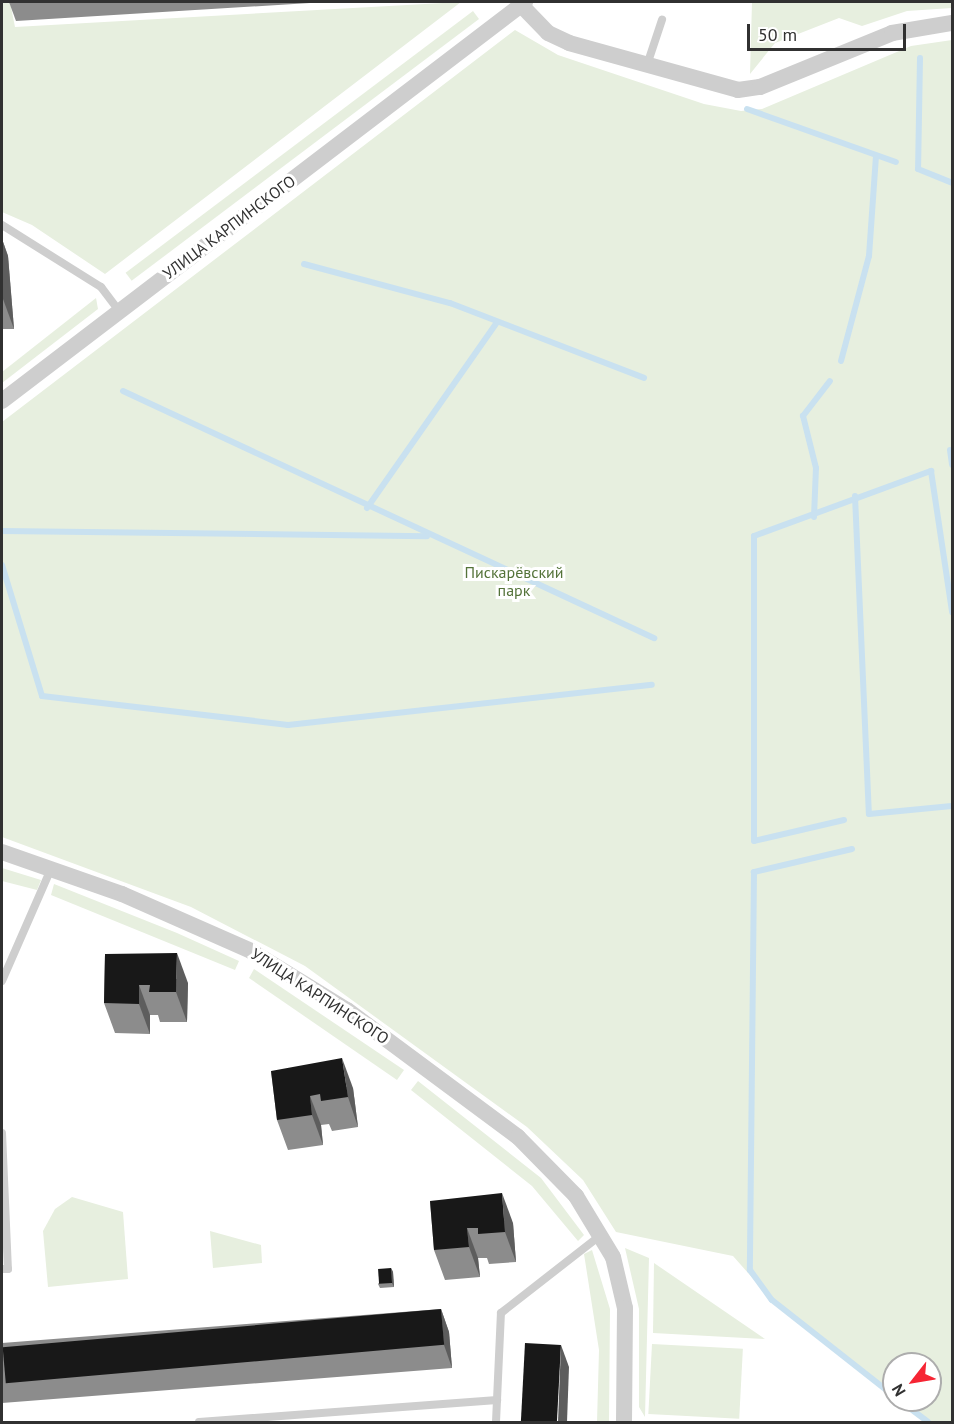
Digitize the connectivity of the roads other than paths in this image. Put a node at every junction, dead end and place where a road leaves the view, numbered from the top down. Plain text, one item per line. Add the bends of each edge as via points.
1 (523, 3) edge
2 (662, 20) dead end
3 (952, 23) edge
4 (646, 68) junction
5 (2, 225) edge
6 (119, 311) junction
7 (2, 401) edge
8 (2, 852) edge
9 (52, 867) junction
10 (2, 981) edge
11 (2, 1133) edge
12 (601, 1234) junction
13 (2, 1269) edge
14 (497, 1400) junction
15 (200, 1422) edge
16 (496, 1422) edge
17 (624, 1422) edge

1 - 4 street via 548,33
1 - 6 street, УЛИЦА КАРПИНСКОГО
2 - 4 lane
3 - 4 street via 892,33 760,87 725,89
5 - 6 lane via 100,287
6 - 7 street, УЛИЦА КАРПИНСКОГО
8 - 9 street, УЛИЦА КАРПИНСКОГО
9 - 10 lane
9 - 12 street, УЛИЦА КАРПИНСКОГО via 184,919 260,956 347,1010 518,1137 576,1196
11 - 13 lane via 8,1269
12 - 14 lane via 501,1313
12 - 17 street, УЛИЦА КАРПИНСКОГО via 621,1284 625,1308
14 - 15 lane
14 - 16 lane

